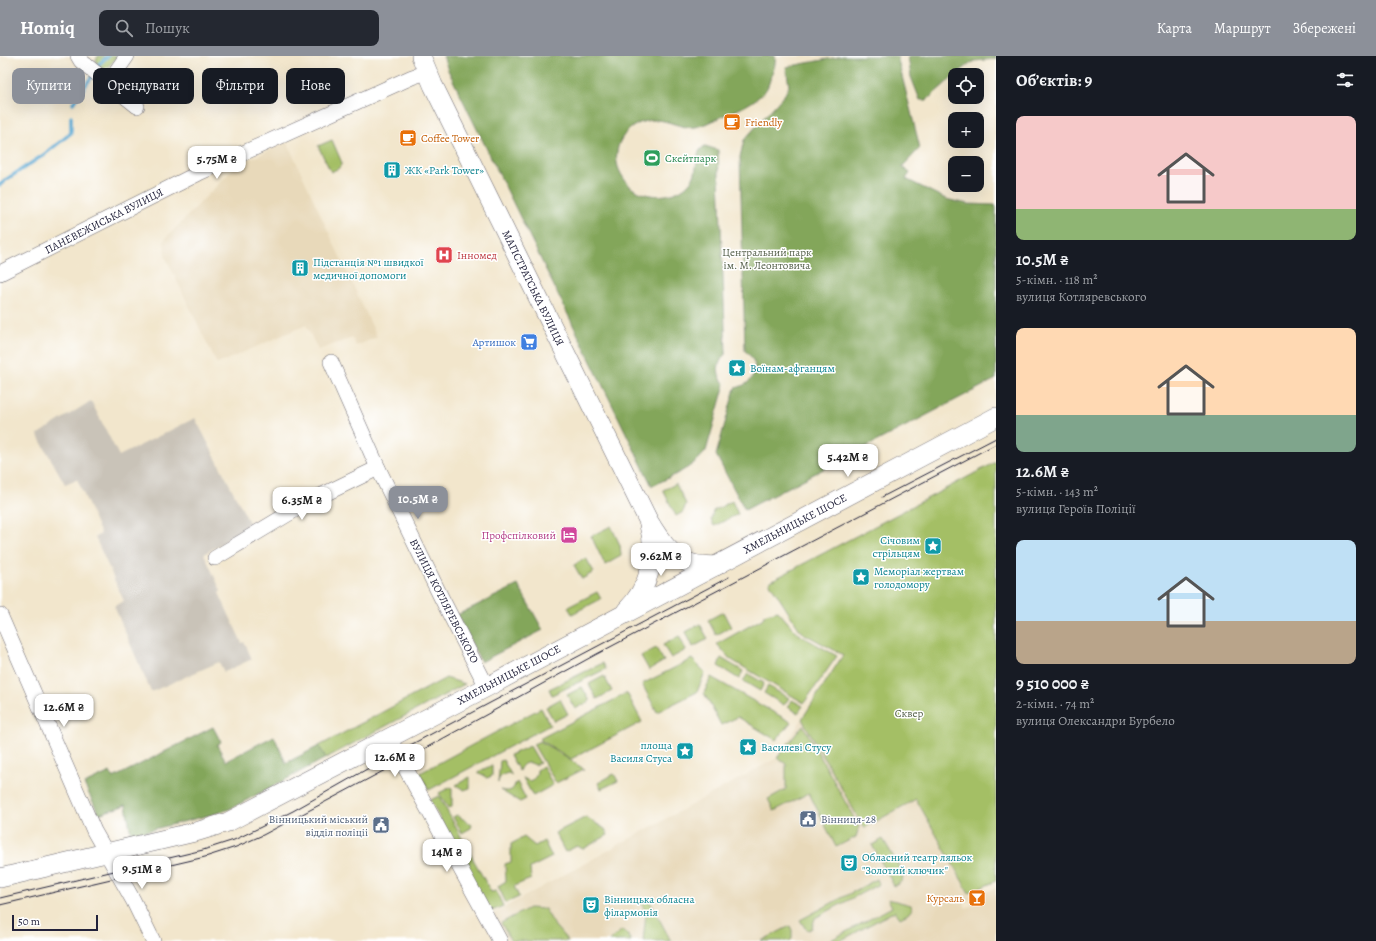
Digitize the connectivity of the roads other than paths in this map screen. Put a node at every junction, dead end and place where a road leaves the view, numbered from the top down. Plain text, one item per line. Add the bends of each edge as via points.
1 (78, 56) edge
2 (127, 56) edge
3 (424, 64) edge
4 (119, 68) edge
5 (93, 71) edge
6 (134, 104) edge
7 (137, 106) dead end
8 (0, 273) edge
9 (331, 362) dead end
10 (996, 417) edge
11 (378, 468) junction
12 (648, 520) junction
13 (215, 558) dead end
14 (716, 566) junction
15 (0, 615) edge
16 (621, 616) junction
17 (487, 687) junction
18 (389, 738) junction
19 (106, 852) junction
20 (0, 878) edge
21 (153, 941) edge
22 (500, 941) edge

1 - 5 street
2 - 4 street
3 - 8 street, ПАНЕВЕЖИСЬКА ВУЛИЦЯ via 412,77 200,173
3 - 12 main road, МАГІСТРАТСЬКА ВУЛИЦЯ
6 - 7 street
9 - 11 street, ВУЛИЦЯ КОТЛЯРЕВСЬКОГО
10 - 14 main road, ХМЕЛЬНИЦЬКЕ ШОСЕ
11 - 13 street via 308,502
11 - 17 street, ВУЛИЦЯ КОТЛЯРЕВСЬКОГО
12 - 14 main road via 655,532 682,560 693,564
12 - 16 main road via 653,549 649,572 641,593
14 - 16 main road, ХМЕЛЬНИЦЬКЕ ШОСЕ
15 - 19 street via 94,831
16 - 17 main road, ХМЕЛЬНИЦЬКЕ ШОСЕ
17 - 18 main road, ХМЕЛЬНИЦЬКЕ ШОСЕ
18 - 19 main road, ХМЕЛЬНИЦЬКЕ ШОСЕ via 228,822
18 - 22 street
19 - 20 main road, ХМЕЛЬНИЦЬКЕ ШОСЕ
19 - 21 street

